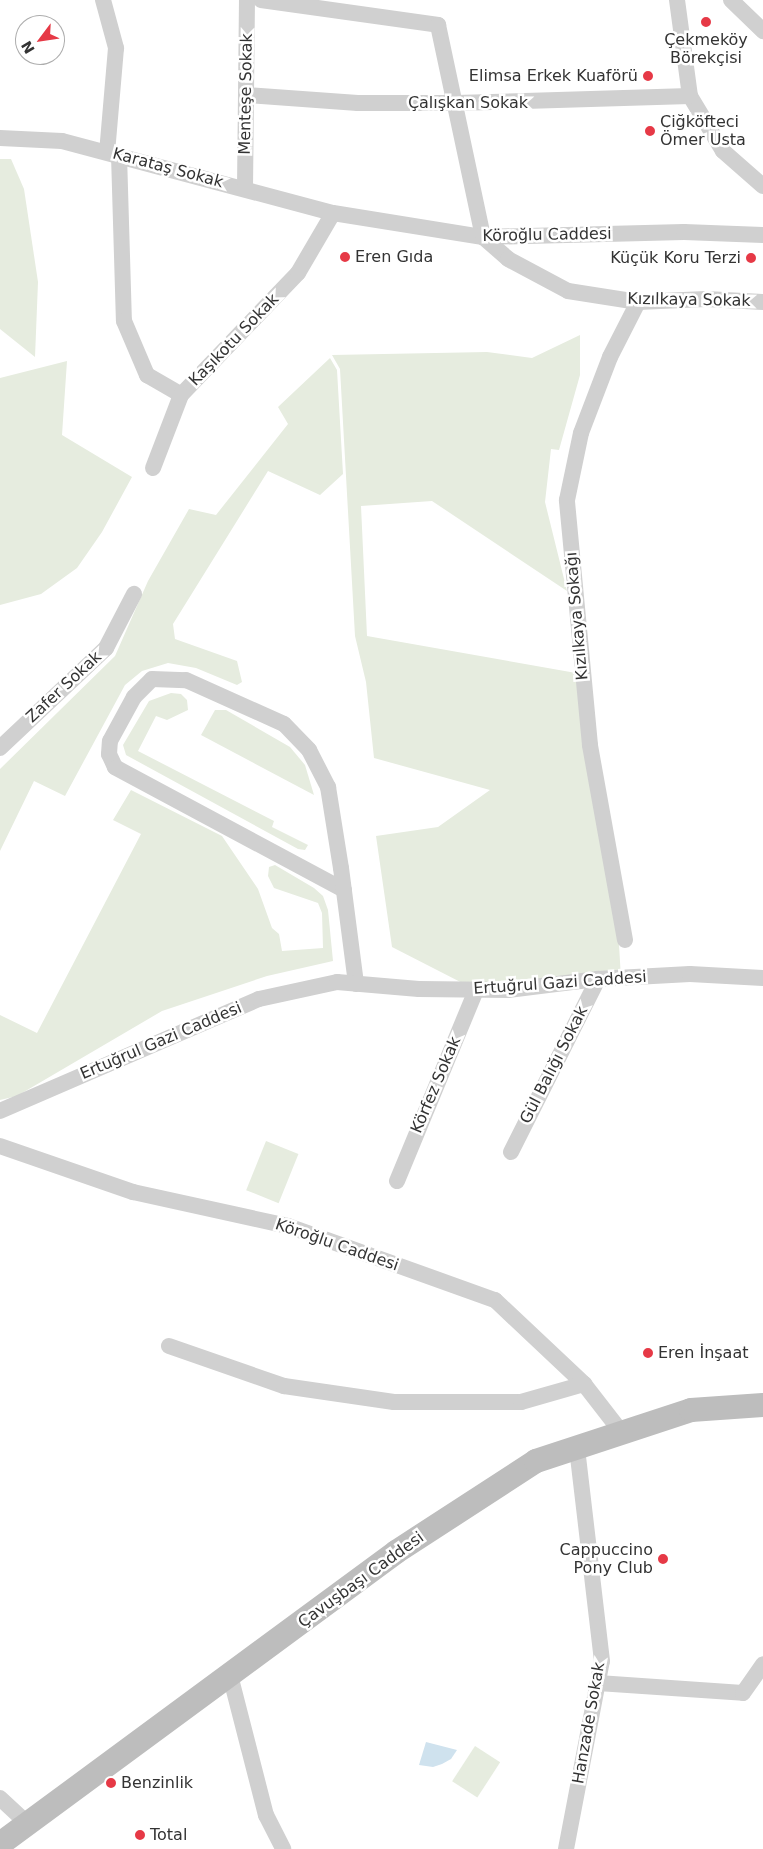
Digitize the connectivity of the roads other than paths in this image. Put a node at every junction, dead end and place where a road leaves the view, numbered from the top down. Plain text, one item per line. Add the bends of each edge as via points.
1 (103, 0) edge
2 (248, 0) edge
3 (261, 0) edge
4 (678, 0) edge
5 (731, 0) edge
6 (763, 31) edge
7 (246, 95) junction
8 (690, 96) junction
9 (456, 104) junction
10 (0, 138) edge
11 (113, 154) junction
12 (763, 186) edge
13 (245, 189) junction
14 (333, 213) junction
15 (763, 236) edge
16 (483, 237) junction
17 (638, 302) junction
18 (763, 302) edge
19 (181, 395) junction
20 (153, 468) dead end
21 (134, 594) dead end
22 (0, 748) edge
23 (344, 890) junction
24 (625, 940) dead end
25 (763, 978) edge
26 (598, 979) junction
27 (356, 984) junction
28 (476, 990) junction
29 (0, 1111) edge
30 (0, 1146) edge
31 (511, 1152) dead end
32 (397, 1181) dead end
33 (169, 1346) dead end
34 (584, 1384) junction
35 (763, 1405) edge
36 (622, 1433) junction
37 (577, 1448) junction
38 (763, 1664) edge
39 (230, 1675) junction
40 (598, 1683) junction
41 (0, 1798) edge
42 (28, 1824) junction
43 (0, 1844) edge
44 (284, 1849) edge
45 (566, 1849) edge

1 - 11 street, Kaşıkotu Sokak via 116,48
2 - 7 street, Menteşe Sokak
3 - 9 street via 438,25
4 - 8 street
5 - 6 street
7 - 9 street, Çalışkan Sokak via 358,103
7 - 13 street, Menteşe Sokak
8 - 9 street, Çalışkan Sokak
8 - 12 street via 723,151
9 - 16 street
10 - 11 street, Karataş Sokak via 62,141
11 - 13 street, Karataş Sokak
11 - 19 street, Kaşıkotu Sokak via 124,322 146,375
13 - 14 street, Karataş Sokak
14 - 16 street, Köroğlu Caddesi
14 - 19 street, Kaşıkotu Sokak via 298,273
15 - 16 street, Köroğlu Caddesi via 684,232
16 - 17 street, Kızılkaya Sokak via 508,259 568,291
17 - 18 street, Kızılkaya Sokak via 706,299
17 - 24 street, Kızılkaya Sokağı via 610,357 581,433 567,500 590,745
19 - 20 street
21 - 22 street, Zafer Sokak via 106,648
23 - 23 street via 328,787 310,750 284,724 186,680 152,680 134,697 110,741 109,754 115,767
23 - 27 street
25 - 26 street, Ertuğrul Gazi Caddesi via 690,974
26 - 28 street, Ertuğrul Gazi Caddesi via 508,990
26 - 31 street, Gül Balığı Sokak
27 - 28 street, Ertuğrul Gazi Caddesi
27 - 29 street, Ertuğrul Gazi Caddesi via 337,982 258,999
28 - 32 street, Körfez Sokak
30 - 34 street, Köroğlu Caddesi via 133,1192 288,1226 495,1300
33 - 34 street via 284,1386 394,1402 521,1402
34 - 36 street, Köroğlu Caddesi
35 - 36 main road, Çavuşbaşı Caddesi via 691,1410
36 - 37 main road, Çavuşbaşı Caddesi
37 - 39 main road, Çavuşbaşı Caddesi via 536,1461 429,1531
37 - 40 street, Hanzade Sokak via 602,1661
38 - 40 street via 742,1693
39 - 42 main road, Çavuşbaşı Caddesi
39 - 44 street via 266,1815
40 - 45 street, Hanzade Sokak
41 - 42 street
42 - 43 main road, Çavuşbaşı Caddesi

